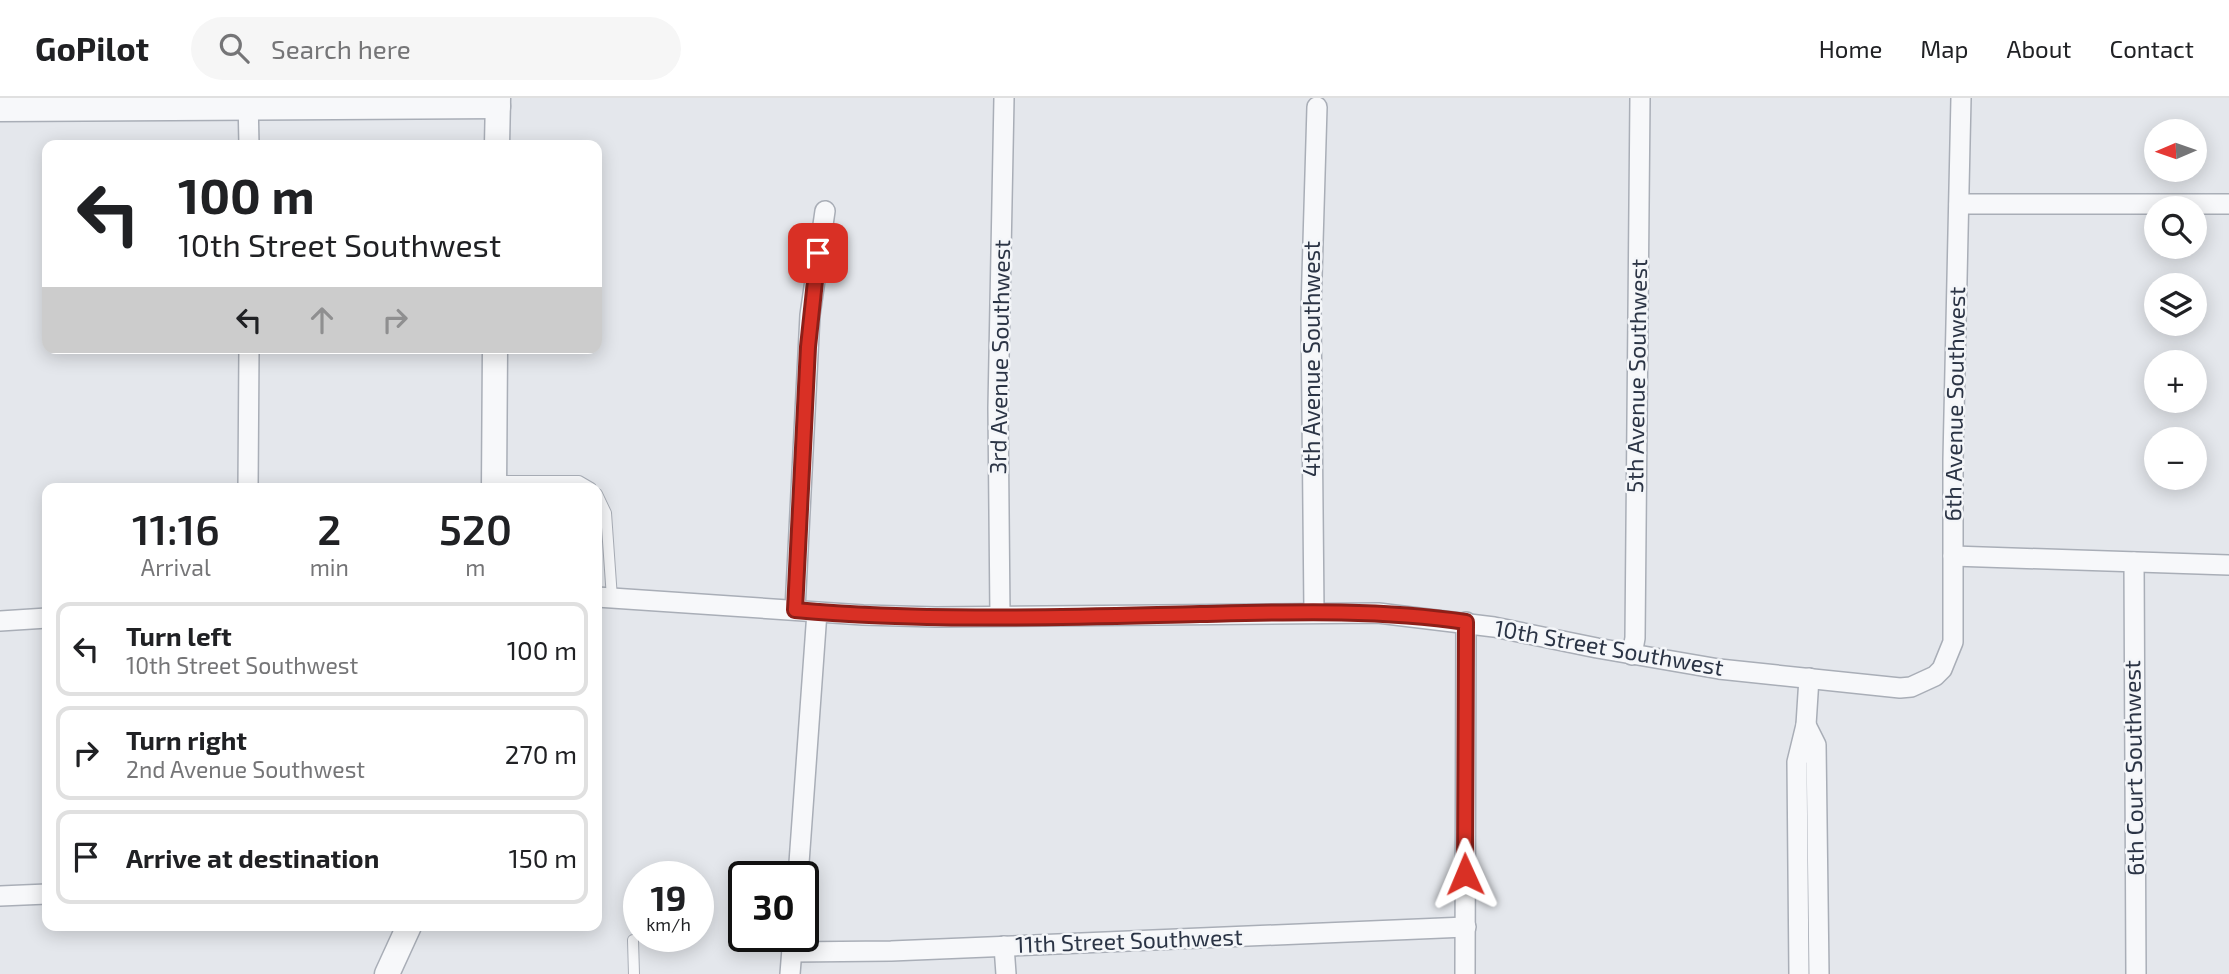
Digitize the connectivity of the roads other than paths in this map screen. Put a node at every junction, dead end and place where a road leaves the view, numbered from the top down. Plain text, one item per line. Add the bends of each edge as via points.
1 (1004, 98) edge
2 (1640, 98) edge
3 (1961, 98) edge
4 (498, 102) edge
5 (248, 103) edge
6 (1317, 107) dead end
7 (0, 109) edge
8 (249, 140) edge
9 (497, 140) edge
10 (1959, 204) junction
11 (2229, 204) edge
12 (825, 211) dead end
13 (249, 354) edge
14 (495, 354) edge
15 (248, 483) edge
16 (494, 483) edge
17 (536, 483) edge
18 (582, 483) edge
19 (602, 505) edge
20 (1953, 556) junction
21 (2134, 562) junction
22 (2229, 565) edge
23 (605, 597) edge
24 (795, 610) junction
25 (817, 612) junction
26 (1314, 612) junction
27 (1000, 616) junction
28 (42, 618) edge
29 (0, 621) edge
30 (1466, 622) junction
31 (1632, 654) junction
32 (1809, 678) junction
33 (1908, 687) joint
34 (1806, 724) junction
35 (798, 861) edge
36 (42, 894) edge
37 (0, 895) edge
38 (1466, 927) junction
39 (407, 931) edge
40 (819, 944) edge
41 (1004, 946) junction
42 (633, 952) edge
43 (791, 952) edge
44 (387, 974) edge
45 (634, 974) edge
46 (790, 974) edge
47 (1006, 974) edge
48 (1465, 974) edge
49 (1799, 974) edge
50 (1819, 974) edge
51 (2136, 974) edge

1 - 27 street, 3rd Avenue Southwest via 998,408
2 - 31 street, 5th Avenue Southwest
3 - 10 street, 6th Avenue Southwest
4 - 5 street
4 - 9 street
5 - 7 street
5 - 8 street
6 - 26 street, 4th Avenue Southwest via 1311,310
10 - 11 street
10 - 20 street, 6th Avenue Southwest
12 - 24 street via 809,326
13 - 15 street
14 - 16 street
17 - 18 lane
19 - 23 lane via 606,513
20 - 21 street
20 - 33 street, 6th Avenue Southwest via 1951,650 1936,676
21 - 22 street
21 - 51 street, 6th Court Southwest
23 - 24 street, 10th Street Southwest
24 - 25 street, 10th Street Southwest
25 - 27 street, 10th Street Southwest
25 - 35 street
26 - 27 street, 10th Street Southwest
26 - 30 street, 10th Street Southwest
28 - 29 street
30 - 31 street, 10th Street Southwest
30 - 38 street
31 - 32 street, 10th Street Southwest
32 - 33 street, 10th Street Southwest
32 - 34 street
34 - 49 street via 1797,762
34 - 50 street via 1816,745
36 - 37 street
38 - 41 street, 11th Street Southwest
38 - 48 street
39 - 44 street
40 - 41 street, 11th Street Southwest
41 - 47 street
42 - 45 lane
43 - 46 street

